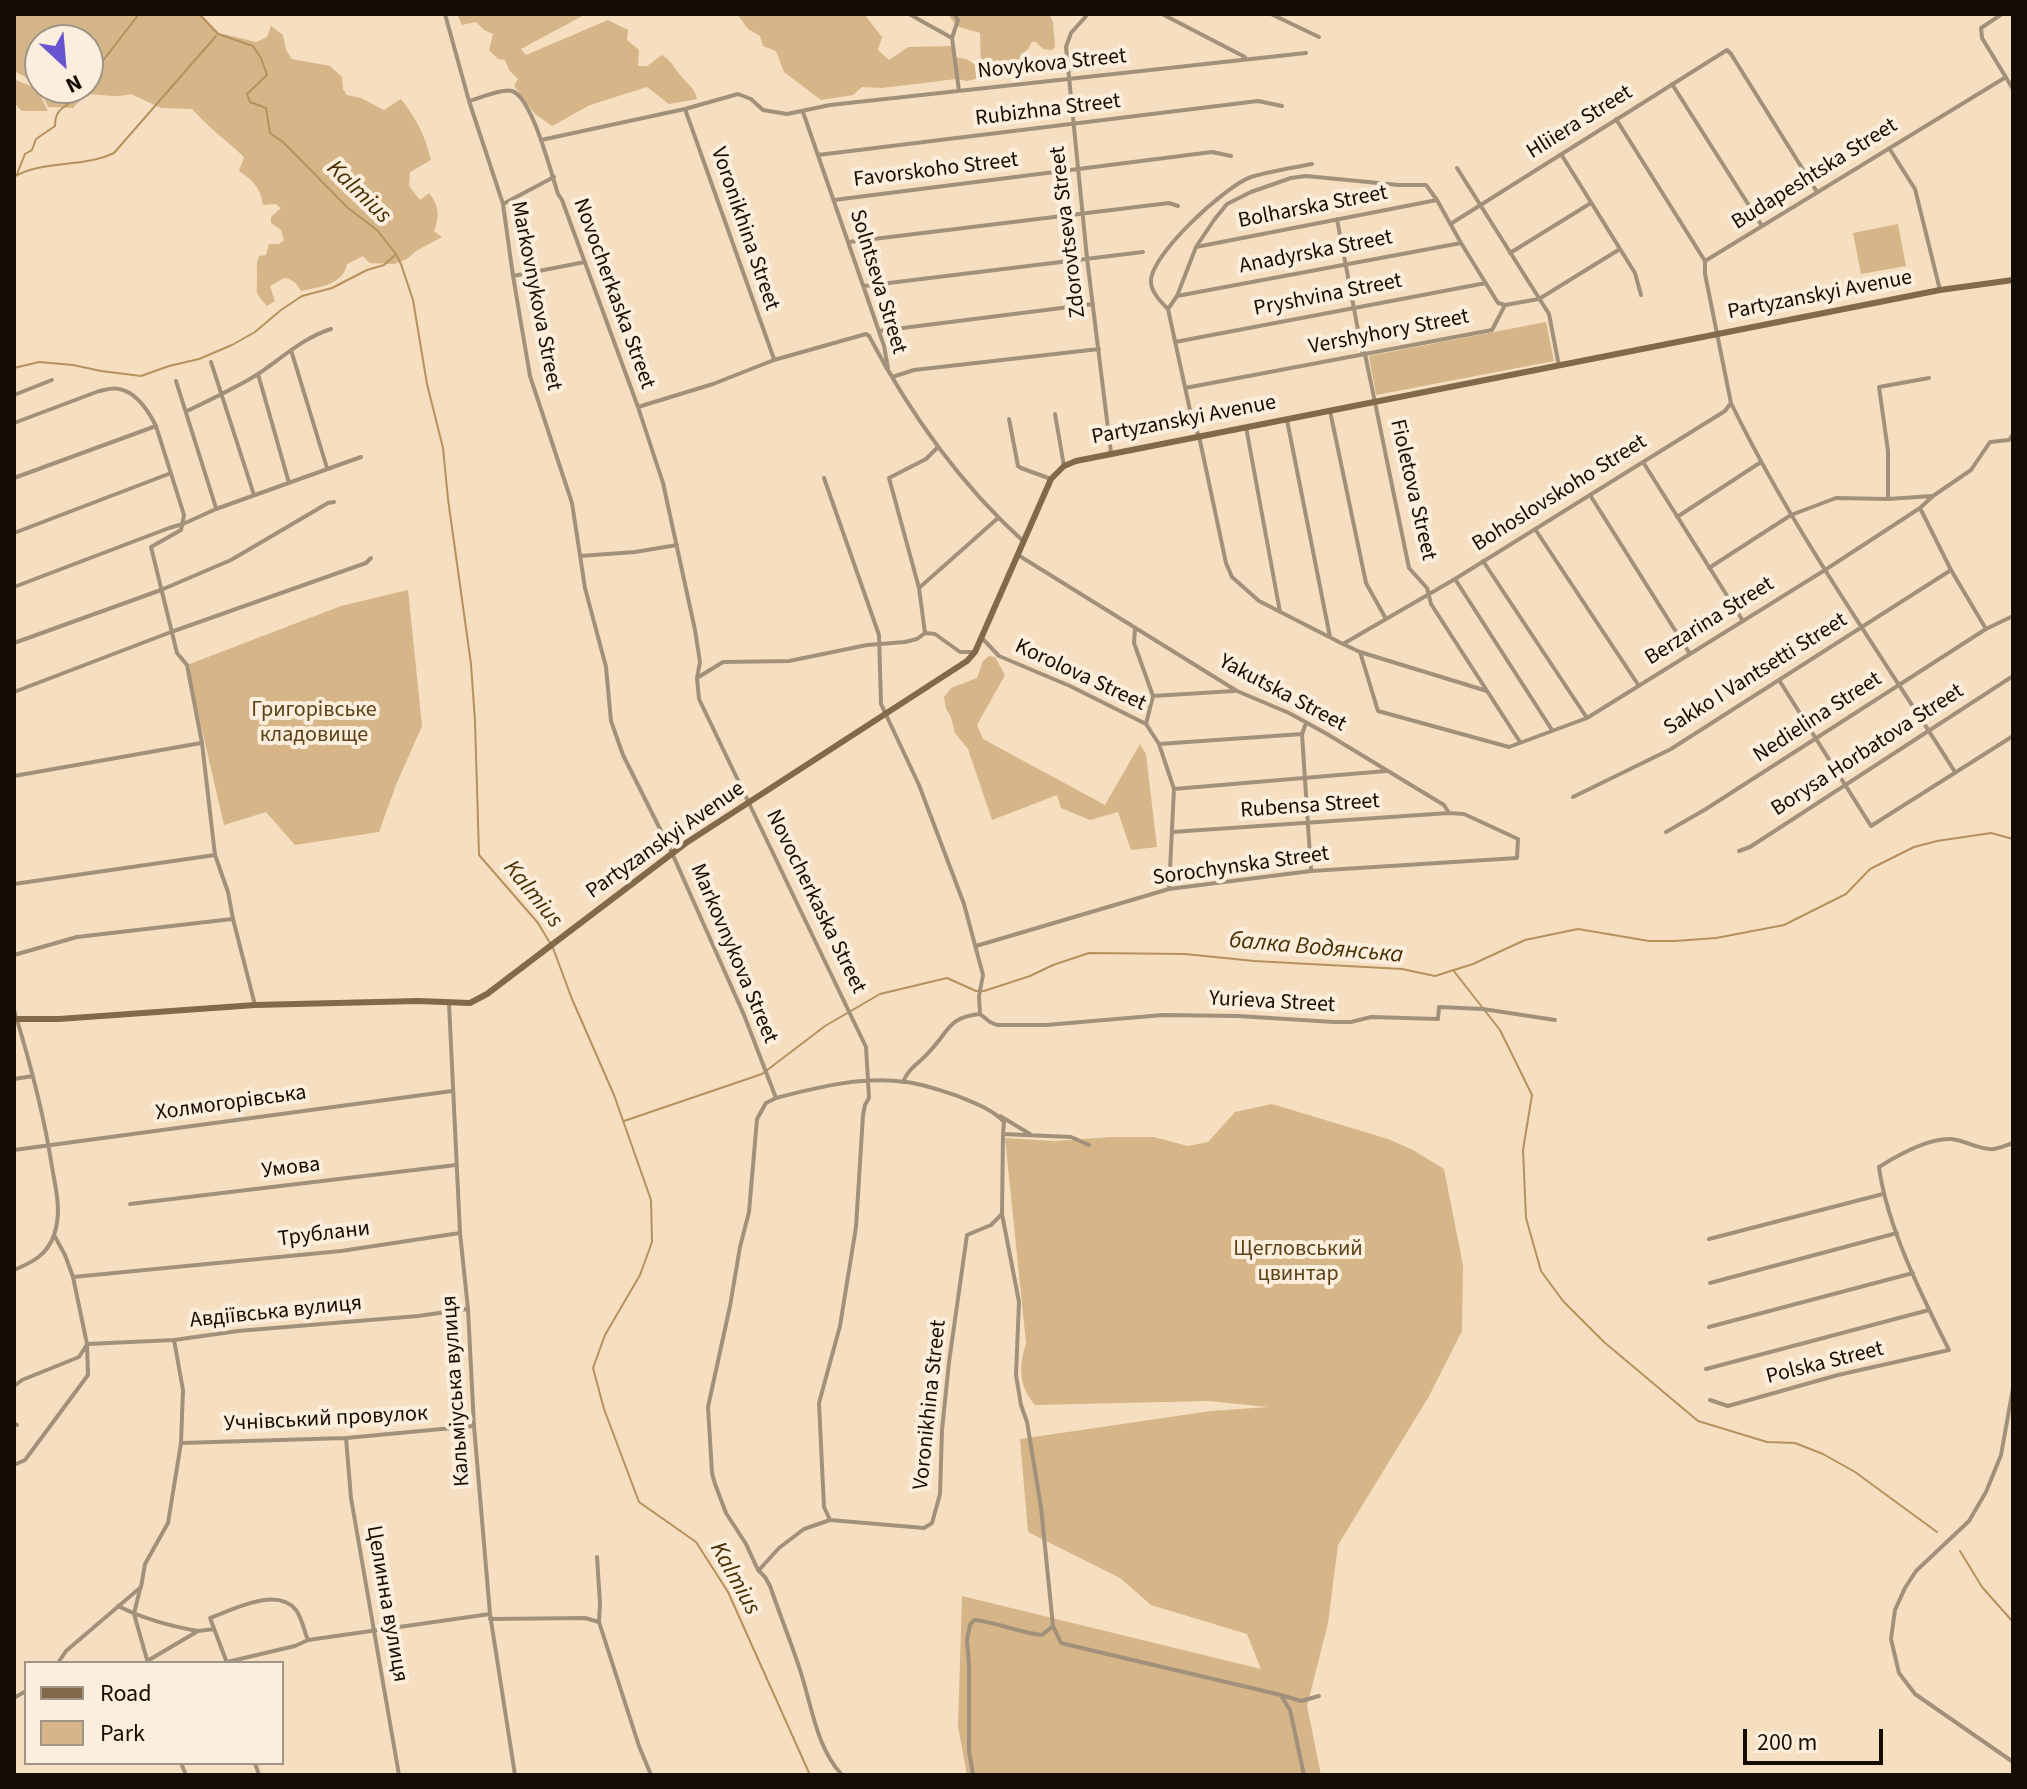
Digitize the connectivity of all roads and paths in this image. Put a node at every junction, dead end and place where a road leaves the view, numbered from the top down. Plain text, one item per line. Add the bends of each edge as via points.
1 (445, 14) edge
2 (909, 14) edge
3 (954, 14) edge
4 (1088, 14) edge
5 (1162, 14) edge
6 (1271, 14) edge
7 (2002, 14) edge
8 (1319, 37) dead end
9 (952, 38) junction
10 (1306, 53) dead end
11 (1247, 58) junction
12 (2006, 77) junction
13 (1068, 80) junction
14 (1672, 84) junction
15 (2013, 89) edge
16 (959, 91) junction
17 (469, 101) junction
18 (1282, 106) dead end
19 (685, 109) junction
20 (803, 112) junction
21 (1616, 119) junction
22 (1073, 124) junction
23 (541, 140) junction
24 (1889, 148) junction
25 (1561, 154) junction
26 (818, 155) junction
27 (1231, 156) dead end
28 (1312, 164) dead end
29 (1457, 168) dead end
30 (1078, 170) junction
31 (554, 177) junction
32 (1817, 192) junction
33 (834, 200) junction
34 (1437, 200) junction
35 (1591, 203) junction
36 (503, 204) junction
37 (1481, 205) junction
38 (1178, 206) dead end
39 (1082, 214) junction
40 (1337, 219) junction
41 (1451, 223) junction
42 (1762, 226) junction
43 (849, 242) junction
44 (1461, 243) junction
45 (1196, 247) junction
46 (1620, 249) junction
47 (1143, 252) dead end
48 (1510, 253) junction
49 (1087, 258) junction
50 (1705, 261) junction
51 (585, 262) junction
52 (1346, 264) junction
53 (513, 276) junction
54 (2013, 280) edge
55 (1486, 283) junction
56 (864, 286) junction
57 (1940, 290) junction
58 (1641, 295) dead end
59 (1177, 296) junction
60 (1539, 299) junction
61 (1093, 304) junction
62 (1505, 305) junction
63 (1354, 308) junction
64 (1168, 309) junction
65 (331, 329) dead end
66 (879, 331) junction
67 (1718, 335) junction
68 (1175, 342) junction
69 (1099, 349) junction
70 (291, 350) junction
71 (1365, 354) junction
72 (774, 360) junction
73 (211, 362) dead end
74 (1559, 367) junction
75 (258, 374) junction
76 (890, 375) junction
77 (1929, 378) dead end
78 (52, 380) dead end
79 (176, 381) dead end
80 (1185, 388) junction
81 (14, 395) edge
82 (223, 395) junction
83 (1375, 403) junction
84 (1731, 403) junction
85 (638, 407) junction
86 (187, 411) junction
87 (1330, 411) junction
88 (1055, 414) dead end
89 (1009, 419) dead end
90 (1287, 420) junction
91 (14, 423) edge
92 (156, 426) junction
93 (1246, 427) junction
94 (2013, 434) edge
95 (1199, 436) junction
96 (938, 447) junction
97 (1111, 454) junction
98 (361, 457) dead end
99 (1643, 462) junction
100 (1761, 462) junction
101 (1064, 466) junction
102 (327, 468) junction
103 (171, 473) junction
104 (14, 478) edge
105 (824, 478) dead end
106 (1051, 479) junction
107 (289, 483) junction
108 (254, 495) junction
109 (1590, 495) junction
110 (1933, 496) junction
111 (1888, 499) junction
112 (334, 502) dead end
113 (1920, 508) junction
114 (216, 509) junction
115 (1791, 515) junction
116 (1677, 517) junction
117 (998, 518) junction
118 (183, 524) junction
119 (1535, 529) junction
120 (14, 533) edge
121 (1024, 541) junction
122 (677, 545) junction
123 (1018, 555) junction
124 (580, 556) junction
125 (371, 558) dead end
126 (1483, 561) junction
127 (1709, 568) junction
128 (1825, 570) junction
129 (1951, 570) junction
130 (1455, 579) junction
131 (14, 587) edge
132 (919, 588) junction
133 (161, 590) junction
134 (1429, 594) junction
135 (1280, 612) junction
136 (2013, 616) edge
137 (1386, 619) junction
138 (1743, 621) junction
139 (1861, 627) junction
140 (1135, 629) junction
141 (1986, 629) junction
142 (171, 632) junction
143 (925, 633) junction
144 (981, 637) junction
145 (1330, 638) junction
146 (14, 643) edge
147 (1343, 644) junction
148 (879, 645) junction
149 (975, 652) junction
150 (1360, 652) junction
151 (1690, 654) junction
152 (2013, 676) edge
153 (697, 678) junction
154 (1779, 680) junction
155 (1899, 685) junction
156 (1639, 686) junction
157 (1237, 691) junction
158 (1487, 691) junction
159 (14, 692) edge
160 (1153, 696) junction
161 (887, 715) junction
162 (1587, 718) junction
163 (1306, 723) junction
164 (1146, 724) junction
165 (1552, 730) junction
166 (1929, 731) junction
167 (1302, 734) junction
168 (2013, 736) edge
169 (1816, 738) junction
170 (1520, 742) junction
171 (202, 743) junction
172 (1159, 744) junction
173 (1387, 771) junction
174 (1955, 772) junction
175 (14, 776) edge
176 (1305, 779) junction
177 (1845, 784) junction
178 (1174, 789) junction
179 (1573, 797) dead end
180 (749, 804) junction
181 (1449, 813) junction
182 (1308, 824) junction
183 (1172, 832) junction
184 (1666, 832) dead end
185 (1739, 851) dead end
186 (672, 853) junction
187 (215, 855) junction
188 (1517, 858) joint
189 (1311, 871) junction
190 (14, 884) edge
191 (1169, 889) junction
192 (233, 919) junction
193 (976, 946) junction
194 (14, 955) edge
195 (449, 1003) junction
196 (255, 1005) junction
197 (14, 1010) edge
198 (980, 1014) junction
199 (15, 1019) edge
200 (1555, 1020) dead end
201 (33, 1076) junction
202 (14, 1079) edge
203 (868, 1082) junction
204 (903, 1082) junction
205 (452, 1090) junction
206 (776, 1098) junction
207 (995, 1112) junction
208 (1003, 1134) junction
209 (1031, 1135) junction
210 (2013, 1143) edge
211 (49, 1145) junction
212 (1089, 1145) dead end
213 (14, 1150) edge
214 (456, 1165) junction
215 (1883, 1194) junction
216 (130, 1204) dead end
217 (1002, 1214) junction
218 (460, 1233) junction
219 (1897, 1233) junction
220 (54, 1235) junction
221 (1709, 1239) dead end
222 (14, 1270) edge
223 (1913, 1273) junction
224 (73, 1277) junction
225 (1710, 1283) dead end
226 (468, 1309) junction
227 (1929, 1310) junction
228 (1709, 1327) dead end
229 (174, 1340) junction
230 (87, 1344) junction
231 (1706, 1369) dead end
232 (14, 1386) edge
233 (2013, 1388) edge
234 (1710, 1400) dead end
235 (474, 1426) junction
236 (346, 1438) junction
237 (181, 1443) junction
238 (14, 1465) edge
239 (830, 1520) junction
240 (597, 1557) dead end
241 (758, 1570) junction
242 (141, 1587) junction
243 (118, 1606) junction
244 (134, 1614) junction
245 (490, 1616) junction
246 (599, 1622) junction
247 (1053, 1626) junction
248 (214, 1629) junction
249 (198, 1631) junction
250 (375, 1631) junction
251 (308, 1640) junction
252 (59, 1661) edge
253 (148, 1661) edge
254 (150, 1661) edge
255 (227, 1661) edge
256 (231, 1661) edge
257 (1281, 1695) junction
258 (1319, 1696) dead end
259 (2013, 1762) edge
260 (399, 1775) edge
261 (515, 1775) edge
262 (651, 1775) edge
263 (842, 1775) edge
264 (973, 1775) edge
265 (1304, 1775) edge

1 - 17 street, Markovnykova Street
2 - 9 street
3 - 9 street via 958,20
4 - 13 street, Zdorovtseva Street via 1068,40
5 - 11 street
6 - 8 street
7 - 12 street via 1981,28
9 - 16 street
10 - 11 street, Novykova Street
11 - 13 street, Novykova Street
12 - 15 street
12 - 24 street, Budapeshtska Street
13 - 16 street, Novykova Street
13 - 22 street, Zdorovtseva Street
14 - 21 street, Hliiera Street
14 - 32 street, Hliiera Street via 1727,50
14 - 42 street
16 - 20 street, Novykova Street
17 - 23 street, Novocherkaska Street via 508,89 516,92
17 - 36 street, Markovnykova Street
18 - 22 street, Rubizhna Street via 1258,101
19 - 20 street, Novykova Street via 738,94 763,110
19 - 23 street, Novykova Street
19 - 72 street, Voronikhina Street
20 - 26 street, Solntseva Street
21 - 25 street, Hliiera Street
21 - 50 street
22 - 26 street, Rubizhna Street
22 - 30 street, Zdorovtseva Street
23 - 31 street, Novocherkaska Street
24 - 32 street, Budapeshtska Street
24 - 57 street via 1915,189
25 - 35 street
25 - 37 street, Hliiera Street
26 - 33 street, Solntseva Street
27 - 30 street, Favorskoho Street via 1212,152
28 - 64 street via 1233,186 1178,235 1153,271 1151,283
29 - 37 street
30 - 33 street, Favorskoho Street
30 - 39 street, Zdorovtseva Street
31 - 36 street
31 - 51 street, Novocherkaska Street
32 - 42 street, Budapeshtska Street
33 - 43 street, Solntseva Street
34 - 40 street, Bolharska Street
34 - 41 street
34 - 45 street via 1422,184 1291,178 1227,204
35 - 46 street
35 - 48 street
36 - 53 street, Markovnykova Street
37 - 41 street, Hliiera Street
37 - 48 street
38 - 39 street
39 - 43 street
39 - 49 street, Zdorovtseva Street
40 - 45 street, Bolharska Street
40 - 52 street, Fioletova Street
41 - 44 street
42 - 50 street, Budapeshtska Street
43 - 56 street, Solntseva Street
44 - 52 street, Anadyrska Street
44 - 55 street
45 - 59 street
46 - 58 street
46 - 60 street
47 - 49 street
48 - 60 street
49 - 56 street
49 - 61 street, Zdorovtseva Street
50 - 67 street
51 - 53 street
51 - 85 street, Novocherkaska Street
52 - 59 street, Anadyrska Street
52 - 63 street, Fioletova Street
53 - 124 street, Markovnykova Street via 530,376 572,503
54 - 57 street, Partyzanskyi Avenue
55 - 62 street
55 - 63 street, Pryshvina Street
56 - 66 street, Solntseva Street
57 - 67 street, Partyzanskyi Avenue
59 - 64 street
60 - 62 street
60 - 74 street via 1549,314
61 - 66 street
61 - 69 street, Zdorovtseva Street
62 - 71 street, Vershyhory Street via 1492,330
63 - 68 street, Pryshvina Street
63 - 71 street, Fioletova Street
64 - 68 street
65 - 70 street
66 - 76 street, Solntseva Street
67 - 74 street, Partyzanskyi Avenue
67 - 84 street
68 - 80 street
69 - 76 street
69 - 97 street, Zdorovtseva Street
70 - 75 street
70 - 102 street
71 - 80 street, Vershyhory Street
71 - 83 street, Fioletova Street
72 - 76 street via 866,334
72 - 85 street
73 - 82 street
74 - 83 street, Partyzanskyi Avenue
75 - 82 street
75 - 107 street
76 - 96 street, Solntseva Street
77 - 111 street via 1879,387
78 - 81 street
79 - 86 street
80 - 95 street
82 - 86 street
82 - 108 street
83 - 87 street, Partyzanskyi Avenue
83 - 134 street, Fioletova Street via 1409,568
84 - 99 street, Bohoslovskoho Street
84 - 100 street
85 - 122 street, Novocherkaska Street
86 - 114 street
87 - 90 street, Partyzanskyi Avenue
87 - 137 street via 1366,583
88 - 101 street
89 - 106 street via 1018,466
90 - 93 street, Partyzanskyi Avenue
90 - 145 street
91 - 92 street via 112,388 135,399
92 - 103 street
92 - 104 street
93 - 95 street, Partyzanskyi Avenue
93 - 135 street
94 - 110 street, Berzarina Street via 2009,440 1990,442 1971,470
95 - 97 street, Partyzanskyi Avenue
95 - 135 street via 1228,570 1244,590
96 - 117 street, Solntseva Street
96 - 132 street via 889,478
97 - 101 street, Partyzanskyi Avenue
98 - 102 street
99 - 109 street, Bohoslovskoho Street
99 - 116 street
100 - 115 street
100 - 116 street
101 - 106 street, Partyzanskyi Avenue
102 - 107 street
103 - 118 street
103 - 120 street
105 - 148 street
106 - 121 street, Partyzanskyi Avenue
107 - 108 street
108 - 114 street
109 - 119 street, Bohoslovskoho Street
109 - 151 street
110 - 111 street
110 - 113 street, Berzarina Street
111 - 115 street via 1836,498
112 - 133 street via 231,560
113 - 128 street, Berzarina Street
113 - 129 street
114 - 118 street
115 - 127 street
115 - 128 street
116 - 127 street
117 - 121 street, Solntseva Street
117 - 132 street
118 - 131 street
118 - 133 street via 151,547
119 - 126 street, Bohoslovskoho Street
119 - 156 street
121 - 123 street, Partyzanskyi Avenue
122 - 124 street
122 - 153 street, Novocherkaska Street via 700,662
123 - 140 street, Yakutska Street
123 - 144 street, Partyzanskyi Avenue
124 - 186 street, Markovnykova Street via 606,667 611,721
125 - 142 street
126 - 130 street, Bohoslovskoho Street
126 - 162 street
127 - 138 street
128 - 138 street, Berzarina Street
128 - 139 street
129 - 139 street, Sakko I Vantsetti Street
129 - 141 street
130 - 134 street, Bohoslovskoho Street
130 - 165 street
132 - 143 street
133 - 142 street
133 - 146 street
134 - 137 street, Bohoslovskoho Street
134 - 158 street, Fioletova Street
135 - 145 street
136 - 141 street, Nedielina Street
137 - 147 street, Bohoslovskoho Street
138 - 151 street, Berzarina Street
139 - 154 street, Sakko I Vantsetti Street
139 - 155 street
140 - 157 street, Yakutska Street
140 - 160 street via 1134,643
141 - 155 street, Nedielina Street
142 - 159 street
142 - 171 street via 187,665
143 - 148 street
143 - 149 street via 960,652
144 - 149 street, Partyzanskyi Avenue
144 - 164 street, Korolova Street via 999,656
145 - 147 street
147 - 150 street
148 - 153 street via 789,661 723,662
148 - 161 street via 881,704
149 - 161 street, Partyzanskyi Avenue
150 - 158 street
150 - 170 street, Berzarina Street via 1378,711 1509,747
151 - 156 street, Berzarina Street
152 - 166 street, Borysa Horbatova Street
153 - 180 street, Novocherkaska Street via 699,699
154 - 169 street
154 - 179 street, Sakko I Vantsetti Street via 1671,749
155 - 166 street
155 - 169 street, Nedielina Street
156 - 162 street, Berzarina Street
157 - 160 street
157 - 163 street, Yakutska Street
158 - 170 street, Fioletova Street
160 - 164 street
161 - 180 street, Partyzanskyi Avenue
161 - 193 street via 919,785
162 - 165 street, Berzarina Street
163 - 167 street
163 - 173 street, Yakutska Street
164 - 172 street, Korolova Street
165 - 170 street, Berzarina Street
166 - 174 street
166 - 177 street, Borysa Horbatova Street
167 - 172 street
167 - 176 street
168 - 174 street
169 - 177 street
169 - 184 street, Nedielina Street
171 - 175 street
171 - 187 street
172 - 178 street, Korolova Street
173 - 176 street
173 - 181 street, Yakutska Street
174 - 177 street via 1871,826
176 - 178 street
176 - 182 street
177 - 185 street, Borysa Horbatova Street
178 - 183 street, Korolova Street
180 - 186 street, Partyzanskyi Avenue
180 - 203 street, Novocherkaska Street via 866,1047
181 - 182 street, Rubensa Street
181 - 188 street, Yakutska Street via 1464,814 1518,839
182 - 183 street, Rubensa Street
182 - 189 street
183 - 191 street, Korolova Street
186 - 195 street, Partyzanskyi Avenue via 487,994 470,1003
186 - 206 street, Markovnykova Street
187 - 190 street
187 - 192 street
188 - 189 street, Sorochynska Street
189 - 191 street, Sorochynska Street
191 - 193 street, Sorochynska Street
192 - 194 street via 77,937
192 - 196 street
193 - 198 street via 983,975
195 - 196 street, Partyzanskyi Avenue
195 - 205 street, Кальміуська вулиця
196 - 199 street, Partyzanskyi Avenue
197 - 199 street
198 - 200 street, Yurieva Street via 997,1025 1163,1015 1351,1022 1371,1017 1438,1019 1439,1007
198 - 204 street via 948,1027
199 - 201 street
201 - 202 street
201 - 211 street
203 - 204 street
203 - 206 street
203 - 239 street, Novocherkaska Street via 856,1227 840,1326 819,1403 824,1507
204 - 207 street
205 - 211 street, Холмогорівська
205 - 214 street, Кальміуська вулиця
206 - 241 street via 766,1103 757,1119 749,1212 708,1407 715,1484
207 - 208 street via 1004,1122
207 - 209 street
208 - 209 street
208 - 217 street
209 - 212 street via 1071,1137
210 - 215 street via 1992,1150 1947,1139 1919,1146 1879,1167
211 - 213 street, Холмогорівська
211 - 220 street via 59,1208
214 - 216 street, Умова
214 - 218 street, Кальміуська вулиця
215 - 219 street
215 - 221 street
217 - 239 street, Voronikhina Street via 967,1235 949,1362 940,1494 932,1523 924,1528
217 - 247 street via 1019,1302 1016,1375 1041,1507
218 - 224 street, Трублани via 341,1251
218 - 226 street, Кальміуська вулиця
219 - 223 street
219 - 225 street
220 - 222 street via 34,1262
220 - 224 street
223 - 227 street
223 - 228 street
224 - 230 street
226 - 229 street, Авдіївська вулиця
226 - 235 street, Кальміуська вулиця
227 - 231 street
227 - 234 street, Polska Street via 1949,1350 1728,1406
229 - 230 street, Авдіївська вулиця
229 - 237 street via 183,1390
230 - 232 street via 79,1357
230 - 238 street via 88,1375 25,1460
233 - 259 street via 2001,1455 1986,1492 1969,1521 1905,1588 1891,1639 1899,1673 1915,1694
235 - 236 street, Учнівський провулок
235 - 245 street, Кальміуська вулиця
236 - 237 street, Учнівський провулок
236 - 250 street, Целинна вулиця
237 - 242 street via 168,1523 145,1564
239 - 241 street, Voronikhina Street via 804,1529
240 - 246 street
241 - 263 street via 770,1586 827,1758
242 - 243 street
242 - 244 street
243 - 244 street
243 - 252 street
244 - 249 street
244 - 253 street
245 - 246 street
245 - 250 street
245 - 261 street, Кальміуська вулиця
246 - 262 street
247 - 257 street via 1061,1643
247 - 264 street via 1042,1635 985,1621 970,1625
248 - 249 street
248 - 251 street via 210,1618 261,1599 289,1604 298,1612
248 - 255 street
249 - 254 street
250 - 251 street
250 - 260 street, Целинна вулиця
251 - 256 street
257 - 258 street via 1301,1701
257 - 265 street via 1290,1710

